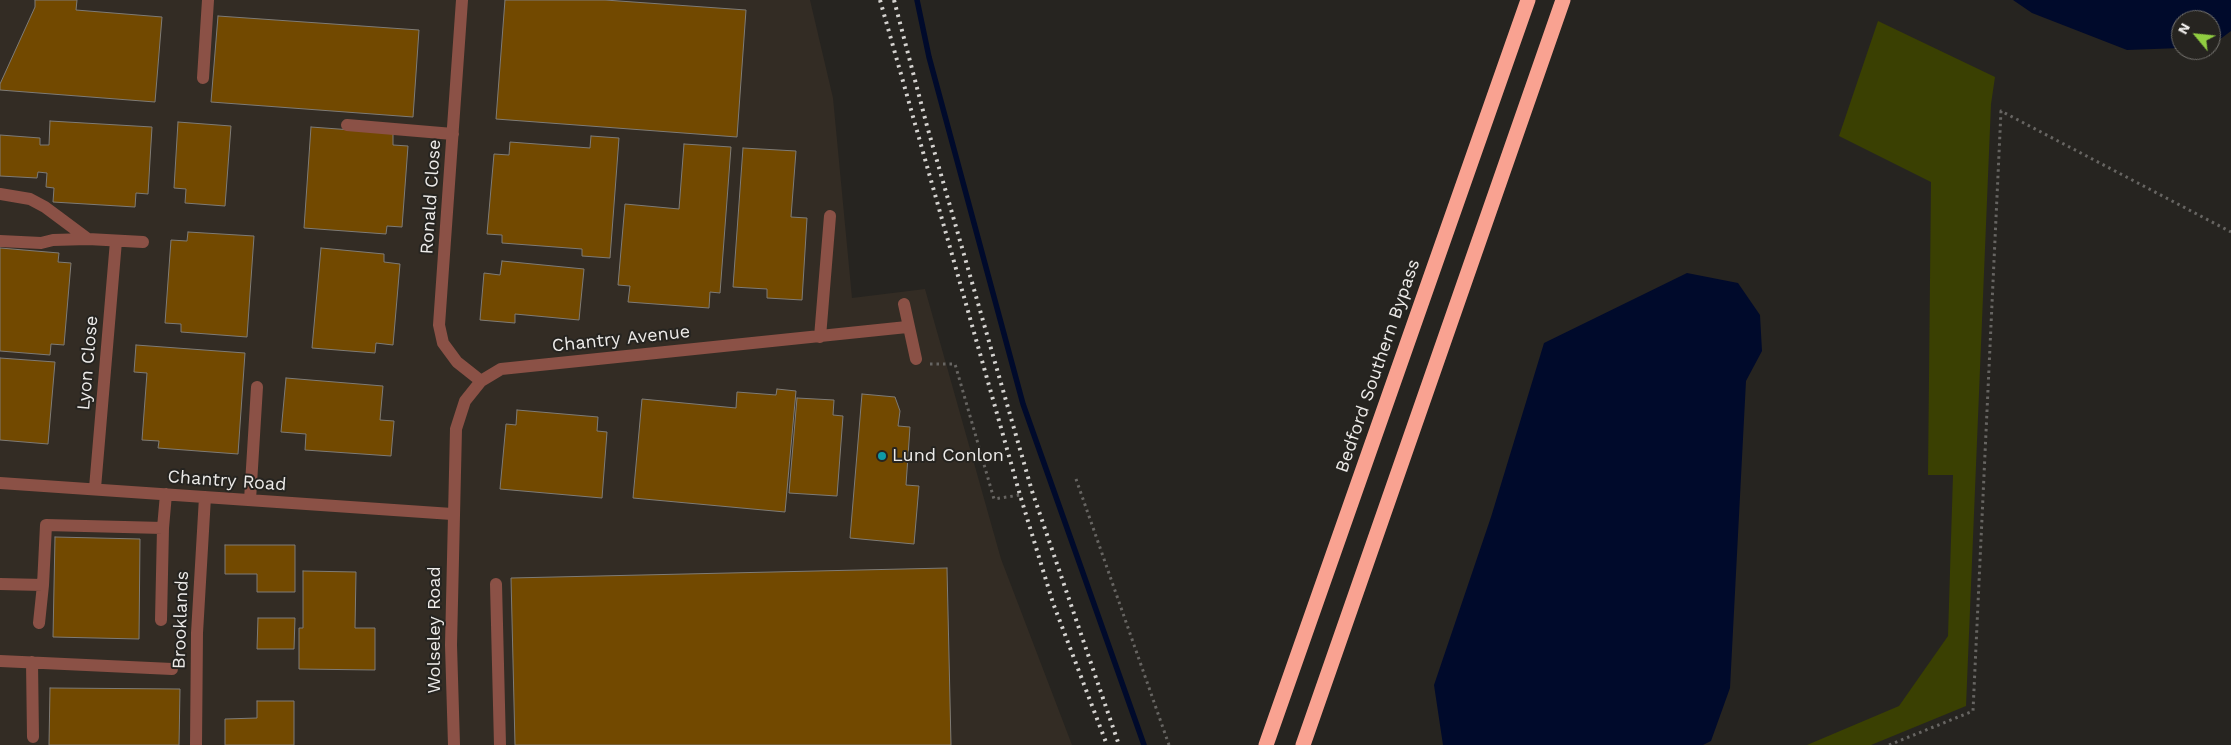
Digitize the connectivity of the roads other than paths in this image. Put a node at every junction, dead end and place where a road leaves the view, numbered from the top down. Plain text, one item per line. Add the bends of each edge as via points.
1 (208, 0) edge
2 (462, 0) edge
3 (1528, 0) edge
4 (1564, 0) edge
5 (203, 78) dead end
6 (347, 125) dead end
7 (453, 134) junction
8 (0, 194) edge
9 (830, 216) dead end
10 (88, 239) junction
11 (0, 241) edge
12 (116, 241) junction
13 (143, 242) dead end
14 (904, 304) dead end
15 (907, 327) junction
16 (820, 337) junction
17 (916, 359) road end
18 (481, 381) junction
19 (257, 386) dead end
20 (0, 483) edge
21 (95, 488) junction
22 (166, 494) junction
23 (205, 497) junction
24 (250, 500) junction
25 (452, 514) junction
26 (163, 528) junction
27 (0, 584) edge
28 (496, 584) dead end
29 (43, 585) junction
30 (161, 620) dead end
31 (39, 623) dead end
32 (0, 661) edge
33 (32, 662) junction
34 (172, 669) dead end
35 (33, 737) dead end
36 (196, 745) edge
37 (454, 745) edge
38 (500, 745) edge
39 (1266, 745) edge
40 (1303, 745) edge

1 - 5 street
2 - 7 street, Ronald Close
3 - 39 highway, Bedford Southern Bypass
4 - 40 highway
6 - 7 street
7 - 18 street, Ronald Close via 439,325 443,343 457,362
8 - 10 street via 30,199
9 - 16 street
10 - 11 street via 41,243
10 - 12 street
12 - 13 street
12 - 21 street, Lyon Close
14 - 15 street
15 - 16 street, Chantry Avenue
15 - 17 street
16 - 18 street, Chantry Avenue via 501,369
18 - 25 street, Chantry Avenue via 465,401 456,428
19 - 24 street
20 - 21 street, Chantry Road
21 - 22 street, Chantry Road
22 - 23 street, Chantry Road
22 - 26 street
23 - 24 street, Chantry Road
23 - 36 street, Brooklands via 197,633
24 - 25 street, Chantry Road
25 - 37 street, Wolseley Road
26 - 29 street via 46,525
26 - 30 street
27 - 29 street
28 - 38 street
29 - 31 street
32 - 33 street
33 - 34 street
33 - 35 street

